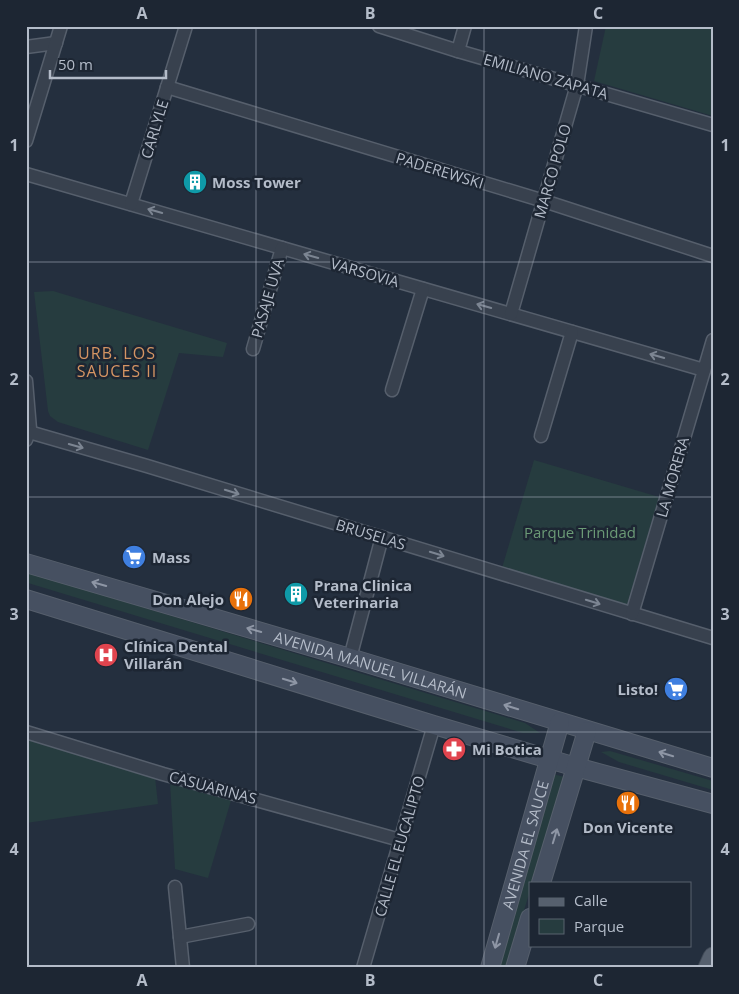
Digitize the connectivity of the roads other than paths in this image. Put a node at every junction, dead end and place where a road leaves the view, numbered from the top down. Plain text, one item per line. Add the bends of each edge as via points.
1 (62, 26) edge
2 (186, 26) edge
3 (379, 26) edge
4 (465, 26) edge
5 (586, 26) edge
6 (56, 43) junction
7 (26, 47) edge
8 (458, 51) junction
9 (577, 85) junction
10 (167, 87) junction
11 (713, 125) edge
12 (26, 141) edge
13 (26, 174) edge
14 (544, 201) junction
15 (131, 204) junction
16 (282, 248) junction
17 (713, 256) edge
18 (423, 289) junction
19 (511, 314) junction
20 (572, 332) junction
21 (713, 340) edge
22 (253, 349) dead end
23 (704, 370) junction
24 (26, 381) edge
25 (392, 390) dead end
26 (28, 436) edge
27 (541, 436) dead end
28 (382, 537) junction
29 (26, 563) edge
30 (26, 600) edge
31 (632, 614) junction
32 (713, 638) edge
33 (350, 658) junction
34 (560, 722) junction
35 (434, 725) junction
36 (587, 731) junction
37 (26, 732) edge
38 (549, 759) junction
39 (576, 766) junction
40 (713, 768) edge
41 (713, 804) edge
42 (400, 840) junction
43 (541, 882) edge
44 (175, 887) dead end
45 (529, 922) edge
46 (248, 924) dead end
47 (180, 937) junction
48 (713, 957) edge
49 (183, 968) edge
50 (363, 968) edge
51 (490, 968) edge
52 (516, 968) edge
53 (708, 968) edge

1 - 6 street
2 - 10 street, CARLYLE
3 - 8 street, EMILIANO ZAPATA
4 - 8 street
5 - 9 street, MARCO POLO
6 - 7 street
6 - 12 street
8 - 9 street, EMILIANO ZAPATA
9 - 11 street, EMILIANO ZAPATA
9 - 14 street, MARCO POLO
10 - 14 street, PADEREWSKI
10 - 15 street, CARLYLE
13 - 15 street, VARSOVIA
14 - 17 street, PADEREWSKI
14 - 19 street, MARCO POLO
16 -> 15 street, VARSOVIA
18 -> 16 street, VARSOVIA
16 - 22 street, PASAJE UVA
19 -> 18 street, VARSOVIA
18 - 25 street
19 - 20 street, VARSOVIA
23 -> 20 street, VARSOVIA
20 - 27 street
21 - 23 street, LA MORERA
23 - 31 street, LA MORERA
24 - 26 street
26 -> 28 street, BRUSELAS via 156,469
28 -> 31 street, BRUSELAS
28 - 33 street
33 -> 29 main road, AVENIDA MANUEL VILLARÁN
30 -> 35 main road
31 - 32 street, BRUSELAS
34 -> 33 main road, AVENIDA MANUEL VILLARÁN
34 - 36 main road, AVENIDA MANUEL VILLARÁN
34 - 38 main road, AVENIDA EL SAUCE
35 - 38 main road
35 - 42 street, CALLE EL EUCALIPTO
36 - 39 main road, AVENIDA EL SAUCE
40 -> 36 main road, AVENIDA MANUEL VILLARÁN
37 - 42 street, CASUARINAS
38 - 39 main road
38 -> 51 main road, AVENIDA EL SAUCE
39 - 41 main road
43 -> 39 main road, AVENIDA EL SAUCE
42 - 50 street, CALLE EL EUCALIPTO
44 - 47 street
45 - 52 main road, AVENIDA EL SAUCE
46 - 47 street
47 - 49 street
48 - 53 main road

